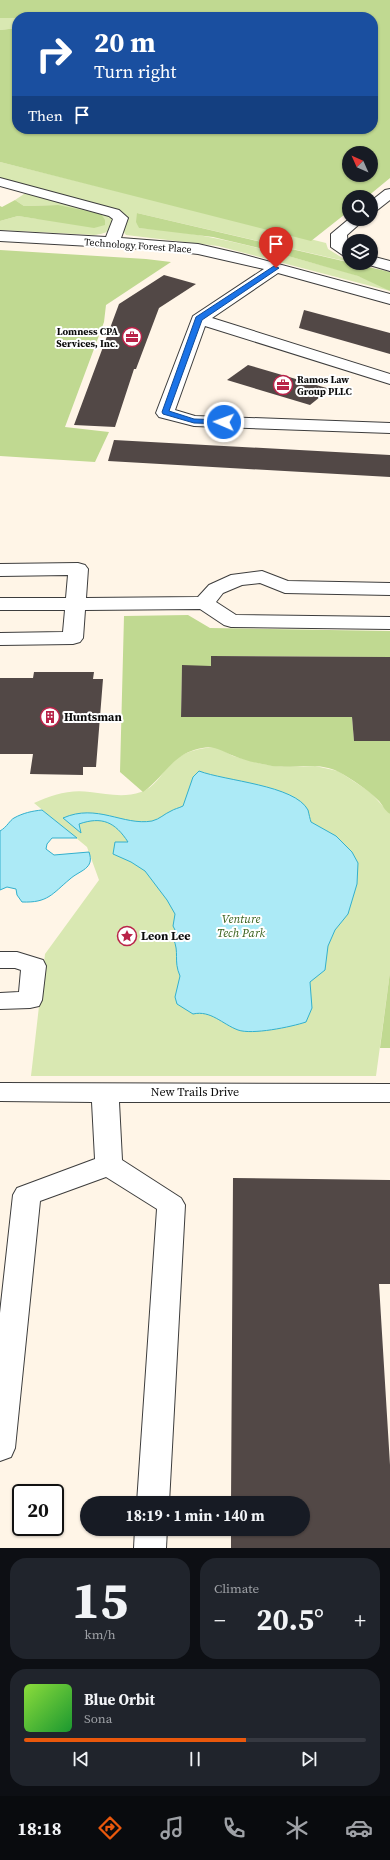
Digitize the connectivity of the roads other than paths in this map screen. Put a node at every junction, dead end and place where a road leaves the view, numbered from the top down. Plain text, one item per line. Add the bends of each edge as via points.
1 (0, 182) edge
2 (390, 193) edge
3 (378, 202) edge
4 (349, 226) edge
5 (0, 236) edge
6 (112, 242) junction
7 (342, 249) edge
8 (378, 263) edge
9 (390, 266) edge
10 (276, 268) junction
11 (390, 299) edge
12 (199, 319) junction
13 (390, 379) edge
14 (390, 428) edge
15 (0, 570) edge
16 (390, 589) edge
17 (204, 603) junction
18 (0, 604) edge
19 (76, 605) junction
20 (390, 623) edge
21 (0, 639) edge
22 (0, 960) edge
23 (0, 1001) edge
24 (0, 1092) edge
25 (105, 1092) junction
26 (390, 1093) edge
27 (109, 1165) junction
28 (0, 1448) edge
29 (153, 1496) edge
30 (151, 1536) edge
31 (150, 1548) edge

1 - 6 street via 114,213 121,218
2 - 3 street
4 - 7 street via 339,234 339,247
5 - 6 street, Technology Forest Place
6 - 10 street, Technology Forest Place via 198,249
8 - 9 street
10 - 11 street, Technology Forest Place
10 - 12 street
12 - 13 street
12 - 14 street via 165,412 194,421
15 - 19 street via 78,569
16 - 17 street via 285,587 262,577 238,579 216,589
17 - 19 street
17 - 20 street via 231,621
18 - 19 street
19 - 21 street via 73,638
22 - 23 street via 17,960 34,966 30,1000
24 - 25 street, New Trails Drive
25 - 26 street, New Trails Drive
25 - 27 street
27 - 28 street via 27,1195
27 - 29 street via 172,1205
30 - 31 street

